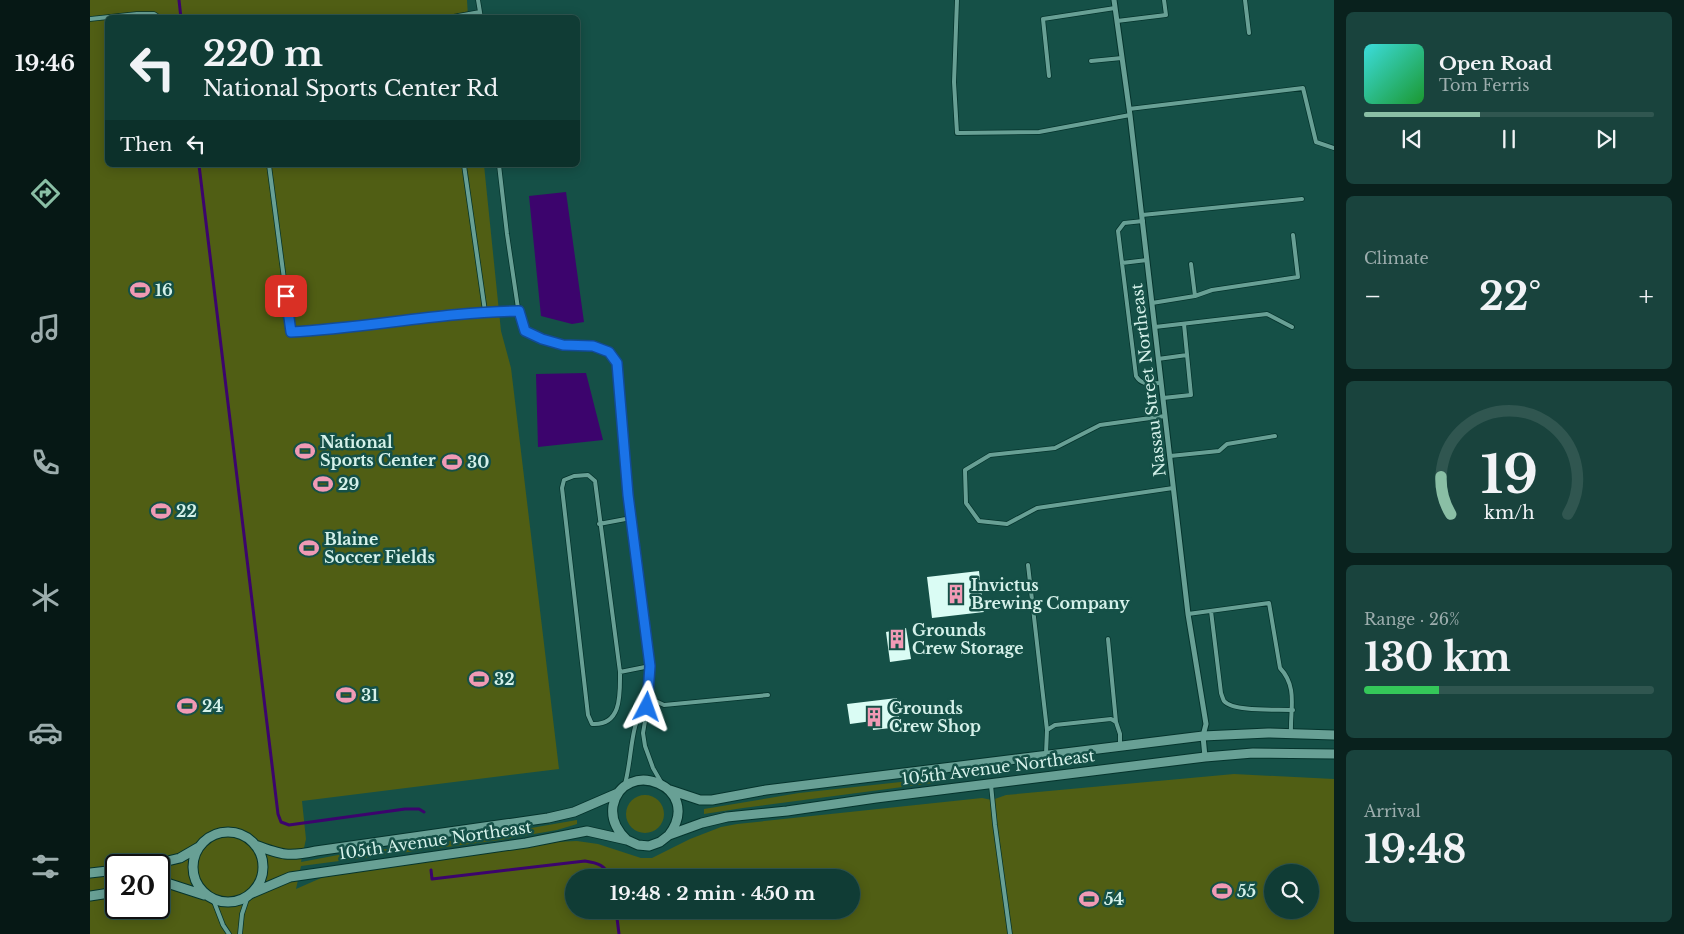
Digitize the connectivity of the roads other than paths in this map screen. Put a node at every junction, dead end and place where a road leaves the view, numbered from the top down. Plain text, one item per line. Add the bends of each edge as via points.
1 (478, 0) edge
2 (957, 0) edge
3 (1114, 0) edge
4 (1164, 0) edge
5 (1245, 0) edge
6 (1115, 8) junction
7 (480, 12) joint
8 (138, 15) edge
9 (156, 15) edge
10 (464, 15) edge
11 (105, 17) edge
12 (90, 18) edge
13 (1117, 21) junction
14 (1249, 33) dead end
15 (1122, 58) junction
16 (1092, 61) dead end
17 (1049, 76) dead end
18 (1130, 112) junction
19 (1334, 148) edge
20 (269, 167) edge
21 (464, 167) edge
22 (498, 167) edge
23 (1302, 199) dead end
24 (1142, 218) junction
25 (1293, 235) dead end
26 (1147, 260) junction
27 (1122, 263) junction
28 (1190, 264) dead end
29 (1195, 296) junction
30 (1152, 303) junction
31 (519, 311) junction
32 (485, 312) junction
33 (1184, 324) junction
34 (1292, 326) dead end
35 (1155, 328) junction
36 (1187, 356) junction
37 (1158, 359) junction
38 (1161, 383) junction
39 (1163, 398) junction
40 (1165, 416) junction
41 (1275, 436) dead end
42 (1170, 456) junction
43 (1173, 488) junction
44 (631, 518) junction
45 (600, 524) junction
46 (1028, 565) dead end
47 (1211, 611) junction
48 (1188, 614) junction
49 (1108, 639) dead end
50 (650, 666) junction
51 (620, 672) junction
52 (768, 695) dead end
53 (649, 698) junction
54 (1293, 710) junction
55 (1116, 722) junction
56 (1047, 730) junction
57 (1291, 732) junction
58 (1334, 735) edge
59 (1203, 736) junction
60 (1120, 747) junction
61 (1334, 754) edge
62 (1046, 756) junction
63 (1205, 757) junction
64 (991, 783) junction
65 (666, 787) junction
66 (621, 790) junction
67 (670, 835) junction
68 (627, 840) junction
69 (255, 845) junction
70 (199, 847) junction
71 (170, 860) edge
72 (105, 871) edge
73 (90, 873) edge
74 (170, 884) edge
75 (105, 894) edge
76 (249, 895) junction
77 (90, 896) edge
78 (210, 898) junction
79 (229, 934) edge
80 (240, 934) edge
81 (1010, 934) edge

1 - 7 lane
2 - 18 lane via 956,133 1039,132
3 - 6 street, Nassau Street Northeast
4 - 13 lane via 1166,14
5 - 14 lane
6 - 13 street, Nassau Street Northeast
6 - 17 lane via 1043,19
7 - 10 lane
8 - 9 lane
11 - 12 lane
13 - 15 street, Nassau Street Northeast
15 - 16 lane
15 - 18 street, Nassau Street Northeast
18 - 19 lane via 1303,88 1316,142
18 - 24 street, Nassau Street Northeast
20 - 32 lane via 291,332
21 - 32 lane
22 - 31 lane
23 - 24 lane
24 - 26 street, Nassau Street Northeast
24 - 27 lane via 1124,223 1118,230
25 - 29 lane via 1298,277 1212,290
26 - 27 lane
26 - 30 street, Nassau Street Northeast
27 - 38 lane via 1136,376 1144,384
28 - 29 lane
29 - 30 lane
30 - 35 street, Nassau Street Northeast
31 - 32 lane
31 - 44 lane via 525,331 563,345 593,346 609,352 617,363
33 - 34 lane via 1267,314
33 - 35 lane
33 - 36 lane
35 - 37 street, Nassau Street Northeast
36 - 37 lane
36 - 39 lane via 1191,395
37 - 38 street, Nassau Street Northeast
38 - 39 street, Nassau Street Northeast
39 - 40 street, Nassau Street Northeast
40 - 42 street, Nassau Street Northeast
40 - 43 lane via 1100,425 1054,448 990,455 965,470 966,503 979,520 1007,524 1037,508
41 - 42 lane via 1227,444 1219,451
42 - 43 street, Nassau Street Northeast
43 - 48 street, Nassau Street Northeast
44 - 45 lane
44 - 50 lane
45 - 51 lane
45 - 51 lane via 595,481 588,475 564,480 562,488 588,714 592,724 603,725 612,719 620,698
46 - 56 lane
47 - 48 lane
47 - 54 lane via 1221,693 1225,702 1234,707
47 - 54 lane via 1269,603 1280,668 1290,683
48 - 59 street, Nassau Street Northeast via 1206,724
49 - 55 lane
50 - 51 lane
50 - 53 lane
52 - 53 lane via 664,705
53 - 65 lane via 643,733 645,746 653,768
53 - 66 lane via 640,711 633,733
54 - 57 lane
55 - 56 lane via 1112,719 1055,725
55 - 60 lane
56 - 62 lane
57 - 58 street, 105th Avenue Northeast
57 - 59 street, 105th Avenue Northeast
59 - 60 street, 105th Avenue Northeast
59 - 63 street, Nassau Street Northeast
60 - 62 street, 105th Avenue Northeast
61 - 63 street, 105th Avenue Northeast via 1254,753
62 - 65 street, 105th Avenue Northeast via 766,790 712,800 700,800
63 - 64 street, 105th Avenue Northeast
64 - 67 street, 105th Avenue Northeast via 727,817
64 - 81 lane
65 - 66 street, 105th Avenue Northeast via 647,780 632,783
65 - 67 street via 678,808 678,818
66 - 68 street via 612,814 617,829
66 - 69 street, 105th Avenue Northeast via 574,812 548,818 291,856
67 - 68 street, 105th Avenue Northeast via 649,846
68 - 76 street, 105th Avenue Northeast via 587,831 526,843 290,877
69 - 70 street, 105th Avenue Northeast via 245,836 233,832 208,838
69 - 76 street via 261,855 262,877
70 - 71 street, 105th Avenue Northeast
70 - 78 street via 194,857 195,879
72 - 73 street
74 - 78 street, 105th Avenue Northeast
75 - 77 street
76 - 78 street, 105th Avenue Northeast via 228,902
76 - 80 lane via 242,914
78 - 79 lane

